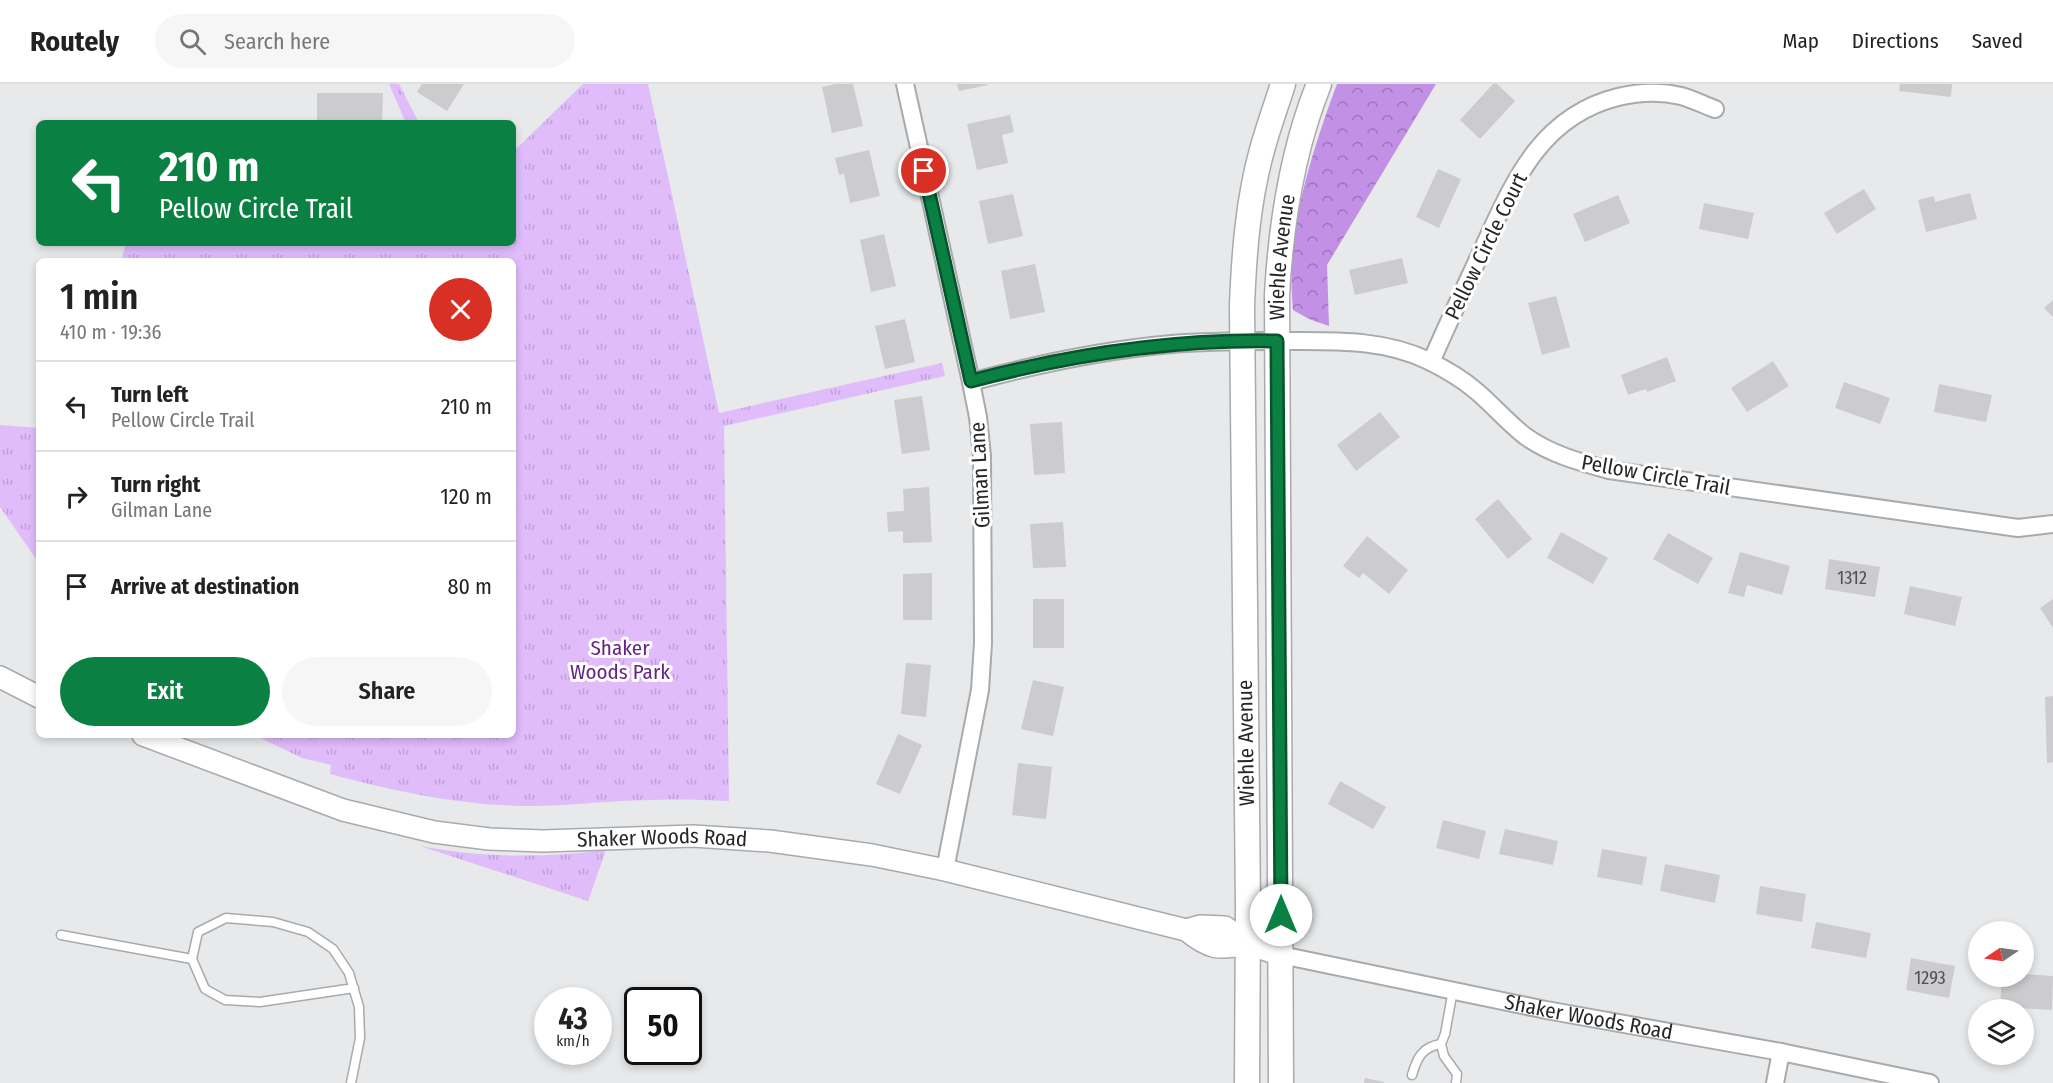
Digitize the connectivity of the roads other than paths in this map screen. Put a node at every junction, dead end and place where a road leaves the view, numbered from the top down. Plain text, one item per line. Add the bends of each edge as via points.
1 (905, 84) edge
2 (1284, 84) edge
3 (1319, 84) edge
4 (1715, 109) dead end
5 (1242, 340) junction
6 (1277, 341) junction
7 (1431, 362) junction
8 (971, 381) junction
9 (2053, 524) edge
10 (0, 677) edge
11 (36, 695) edge
12 (151, 738) edge
13 (945, 870) junction
14 (62, 935) dead end
15 (1248, 944) junction
16 (1281, 954) junction
17 (192, 959) junction
18 (354, 988) junction
19 (1454, 990) junction
20 (1441, 1044) junction
21 (1781, 1052) junction
22 (1412, 1075) dead end
23 (1895, 1079) edge
24 (351, 1083) edge
25 (1247, 1083) edge
26 (1281, 1083) edge
27 (1456, 1083) edge
28 (1775, 1083) edge
29 (1930, 1083) edge

1 - 8 street, Gilman Lane
2 - 5 main road, Wiehle Avenue via 1252,195 1244,267
3 - 6 main road, Wiehle Avenue via 1290,180 1279,257
4 - 7 street, Pellow Circle Court via 1681,96 1634,93 1605,100 1560,125 1540,143 1508,194
5 - 6 street, Pellow Circle Trail
5 - 8 street, Pellow Circle Trail via 1118,350 1035,364
5 - 15 main road, Wiehle Avenue
6 - 7 street, Pellow Circle Trail via 1383,345
6 - 16 main road, Wiehle Avenue
7 - 9 street, Pellow Circle Trail via 1475,390 1504,419 1553,453 1609,470 2018,528
8 - 13 street, Gilman Lane via 982,456 983,643 980,690
10 - 11 street
12 - 13 street, Shaker Woods Road via 343,810 434,832 543,841 693,836 770,841
13 - 15 street, Shaker Woods Road via 1186,930 1203,944 1225,948
14 - 17 lane
15 - 16 street, Shaker Woods Road
15 - 25 main road, Wiehle Avenue
16 - 19 street, Shaker Woods Road
16 - 26 main road, Wiehle Avenue
17 - 18 lane via 204,989 225,1000 260,1002
17 - 18 lane via 198,932 226,918 273,922 308,932 333,949
18 - 24 lane via 360,1007 360,1038
19 - 20 lane
19 - 21 street, Shaker Woods Road
20 - 22 lane via 1425,1049 1416,1060
20 - 27 lane via 1457,1074
21 - 23 street, Shaker Woods Road
21 - 28 street
23 - 29 street, Shaker Woods Road

